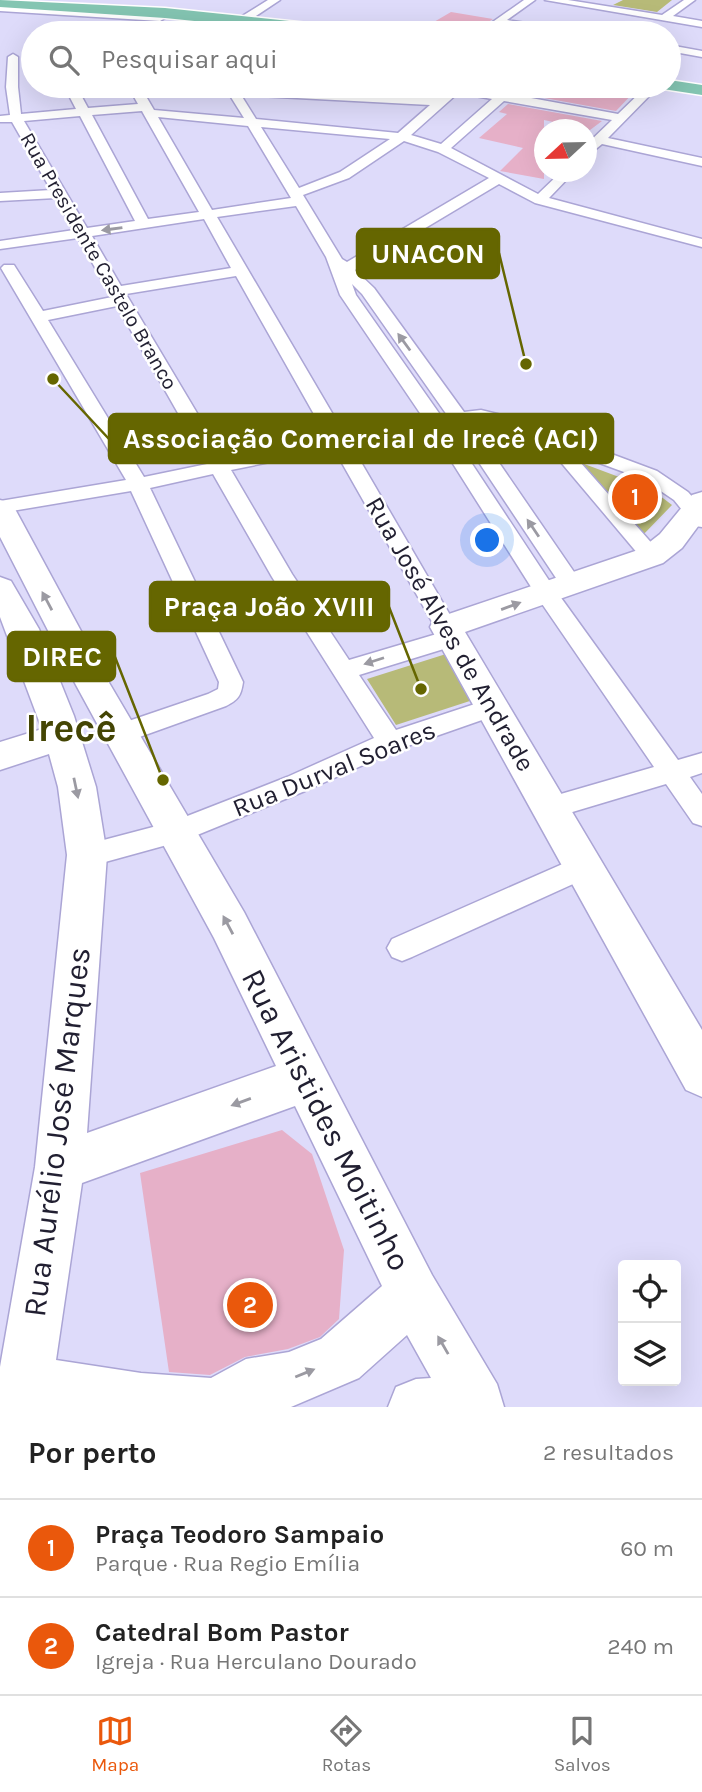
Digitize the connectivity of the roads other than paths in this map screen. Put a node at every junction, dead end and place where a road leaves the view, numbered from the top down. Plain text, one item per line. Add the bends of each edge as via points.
1 (275, 0) edge
2 (530, 0) edge
3 (550, 0) edge
4 (690, 0) edge
5 (0, 2) edge
6 (0, 8) edge
7 (72, 10) edge
8 (664, 18) junction
9 (46, 21) edge
10 (179, 21) edge
11 (246, 21) edge
12 (500, 21) edge
13 (702, 24) edge
14 (702, 30) edge
15 (683, 51) joint
16 (702, 54) edge
17 (14, 57) edge
18 (681, 87) edge
19 (702, 90) edge
20 (76, 98) edge
21 (140, 98) edge
22 (239, 98) edge
23 (381, 98) edge
24 (445, 98) edge
25 (500, 98) edge
26 (507, 98) edge
27 (641, 98) edge
28 (440, 102) junction
29 (147, 110) junction
30 (84, 113) junction
31 (620, 118) junction
32 (8, 119) edge
33 (255, 123) junction
34 (404, 137) junction
35 (600, 140) junction
36 (597, 143) edge
37 (443, 149) junction
38 (702, 162) edge
39 (497, 179) junction
40 (558, 182) edge
41 (59, 194) junction
42 (0, 197) edge
43 (298, 197) junction
44 (540, 200) junction
45 (208, 215) junction
46 (144, 224) junction
47 (82, 233) junction
48 (702, 243) edge
49 (0, 245) edge
50 (340, 267) junction
51 (9, 268) dead end
52 (239, 271) junction
53 (120, 296) junction
54 (38, 317) junction
55 (458, 418) junction
56 (436, 423) junction
57 (551, 440) junction
58 (339, 442) junction
59 (218, 466) junction
60 (138, 484) junction
61 (0, 508) edge
62 (700, 511) edge
63 (652, 555) junction
64 (0, 588) edge
65 (559, 589) junction
66 (11, 630) edge
67 (449, 633) junction
68 (343, 671) junction
69 (493, 707) junction
70 (59, 726) junction
71 (0, 733) edge
72 (120, 734) junction
73 (390, 742) junction
74 (0, 756) edge
75 (702, 764) edge
76 (671, 772) junction
77 (549, 808) junction
78 (702, 815) edge
79 (175, 832) junction
80 (87, 855) junction
81 (583, 867) junction
82 (402, 948) dead end
83 (702, 1074) edge
84 (305, 1079) junction
85 (60, 1167) junction
86 (413, 1294) junction
87 (24, 1395) edge
88 (234, 1402) edge
89 (478, 1406) edge
90 (416, 1407) edge

1 - 11 street
2 - 12 street
3 - 8 street
4 - 8 street
5 - 7 main road
6 - 7 street
7 - 9 street
7 - 10 main road
8 - 13 street
14 - 15 street
15 - 16 street
17 - 32 street, Rua Presidente Castelo Branco
18 - 19 main road
20 - 30 street
21 - 29 street, Rua José Alves de Andrade
22 - 33 street
23 - 28 street
24 - 28 street
25 - 37 street
26 - 31 street
27 - 31 street
28 - 34 street
29 - 30 street
29 - 33 street
29 - 45 street, Rua José Alves de Andrade
30 - 32 street
30 - 46 street
31 - 35 street
32 - 41 street, Rua Presidente Castelo Branco
33 - 34 street
33 - 43 street
34 - 37 street
34 - 43 street via 354,171
35 - 36 street
35 - 38 street
37 - 39 street
39 - 44 street
39 - 50 street
40 - 44 street
41 - 42 street
41 - 47 street, Rua Presidente Castelo Branco
43 - 45 street
43 - 50 street
44 - 48 street
45 - 46 street
45 - 52 street, Rua José Alves de Andrade
46 -> 47 street
47 - 49 street
47 - 53 street, Rua Presidente Castelo Branco
55 -> 50 street via 368,291
50 - 56 street via 348,295
51 - 54 street
52 - 53 street
52 - 58 street, Rua José Alves de Andrade
53 - 54 street
53 - 59 street, Rua Presidente Castelo Branco
54 - 60 street
55 - 56 street
55 - 57 street via 495,418
65 -> 55 street
56 - 58 street
56 - 65 street
57 - 62 street via 650,475
57 - 63 street
58 - 59 street
58 - 67 street, Rua José Alves de Andrade
59 - 60 street
59 - 68 street, Rua Presidente Castelo Branco
60 - 61 street
60 - 72 street via 226,668 231,689 217,700
72 -> 61 street, Rua Aristides Moitinho
62 - 63 street
63 - 65 street
64 - 66 street, Rua Aurélio José Marques
67 -> 65 street
65 - 76 street
66 - 70 street, Rua Aurélio José Marques
67 -> 68 street
67 - 69 street, Rua José Alves de Andrade
68 - 73 street, Rua Presidente Castelo Branco
69 - 73 street, Rua Durval Soares
69 - 77 street, Rua José Alves de Andrade
70 - 71 street
70 - 74 street
70 -> 80 street, Rua Aurélio José Marques via 77,787
72 - 79 street, Rua Aristides Moitinho
73 - 79 street, Rua Durval Soares
75 - 76 street
76 - 77 street
76 - 78 street
77 - 81 street, Rua José Alves de Andrade
79 - 80 street, Rua Durval Soares
84 -> 79 street, Rua Aristides Moitinho via 229,925
80 - 85 street, Rua Aurélio José Marques
81 - 82 street
81 - 83 street, Rua José Alves de Andrade
84 -> 85 street
84 - 86 street, Rua Aristides Moitinho
85 - 87 street, Rua Aurélio José Marques
88 -> 86 street via 340,1359
89 -> 86 street, Rua Aristides Moitinho
87 - 88 street
89 - 90 street

